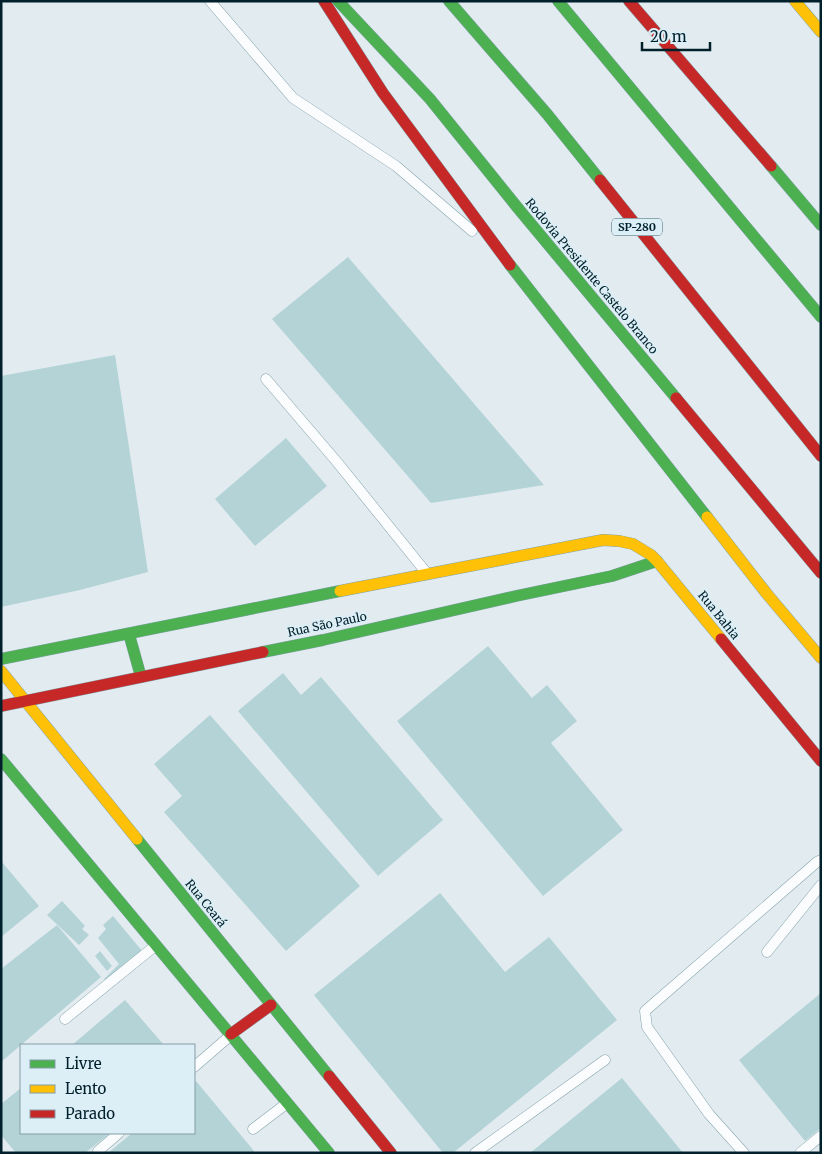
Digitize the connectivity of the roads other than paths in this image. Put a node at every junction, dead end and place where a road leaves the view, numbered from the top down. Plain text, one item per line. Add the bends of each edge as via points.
1 (210, 1) edge
2 (324, 1) edge
3 (338, 1) edge
4 (449, 1) edge
5 (558, 1) edge
6 (629, 1) edge
7 (795, 1) edge
8 (821, 32) edge
9 (821, 225) edge
10 (507, 261) junction
11 (821, 317) edge
12 (266, 380) dead end
13 (821, 456) edge
14 (657, 561) junction
15 (821, 573) edge
16 (427, 574) junction
17 (129, 634) junction
18 (821, 658) edge
19 (1, 659) edge
20 (1, 671) edge
21 (141, 677) junction
22 (25, 701) junction
23 (1, 706) edge
24 (1, 759) edge
25 (821, 761) edge
26 (821, 860) edge
27 (821, 885) edge
28 (156, 944) junction
29 (767, 952) dead end
30 (271, 1005) junction
31 (65, 1019) dead end
32 (231, 1034) junction
33 (605, 1060) dead end
34 (195, 1066) edge
35 (287, 1103) junction
36 (253, 1130) dead end
37 (118, 1134) edge
38 (821, 1136) edge
39 (98, 1151) dead end
40 (328, 1153) edge
41 (391, 1153) edge
42 (475, 1153) edge
43 (744, 1153) edge
44 (800, 1153) edge

1 - 10 lane via 293,98 396,166
2 - 10 main road via 383,93
3 - 15 main road, Rodovia Presidente Castelo Branco via 430,99
4 - 13 main road, SP-280 via 547,114
5 - 11 main road
6 - 9 main road
7 - 8 main road
10 - 18 main road
12 - 16 lane
14 - 16 main road, Rua Bahia via 648,552 619,541
14 - 21 main road, Rua São Paulo via 323,640
14 - 25 main road, Rua Bahia
16 - 17 main road
17 - 19 main road
17 - 21 main road
20 - 22 main road, Rua Ceará
21 - 22 main road, Rua São Paulo
22 - 23 main road, Rua São Paulo
22 - 30 main road, Rua Ceará
24 - 28 main road
26 - 43 lane via 645,1011 647,1027 709,1114
27 - 29 lane
28 - 31 lane
28 - 32 main road
30 - 32 main road
30 - 41 main road, Rua Ceará
32 - 34 lane
32 - 35 main road
33 - 42 lane
35 - 36 lane
35 - 40 main road
37 - 39 lane
38 - 44 lane

